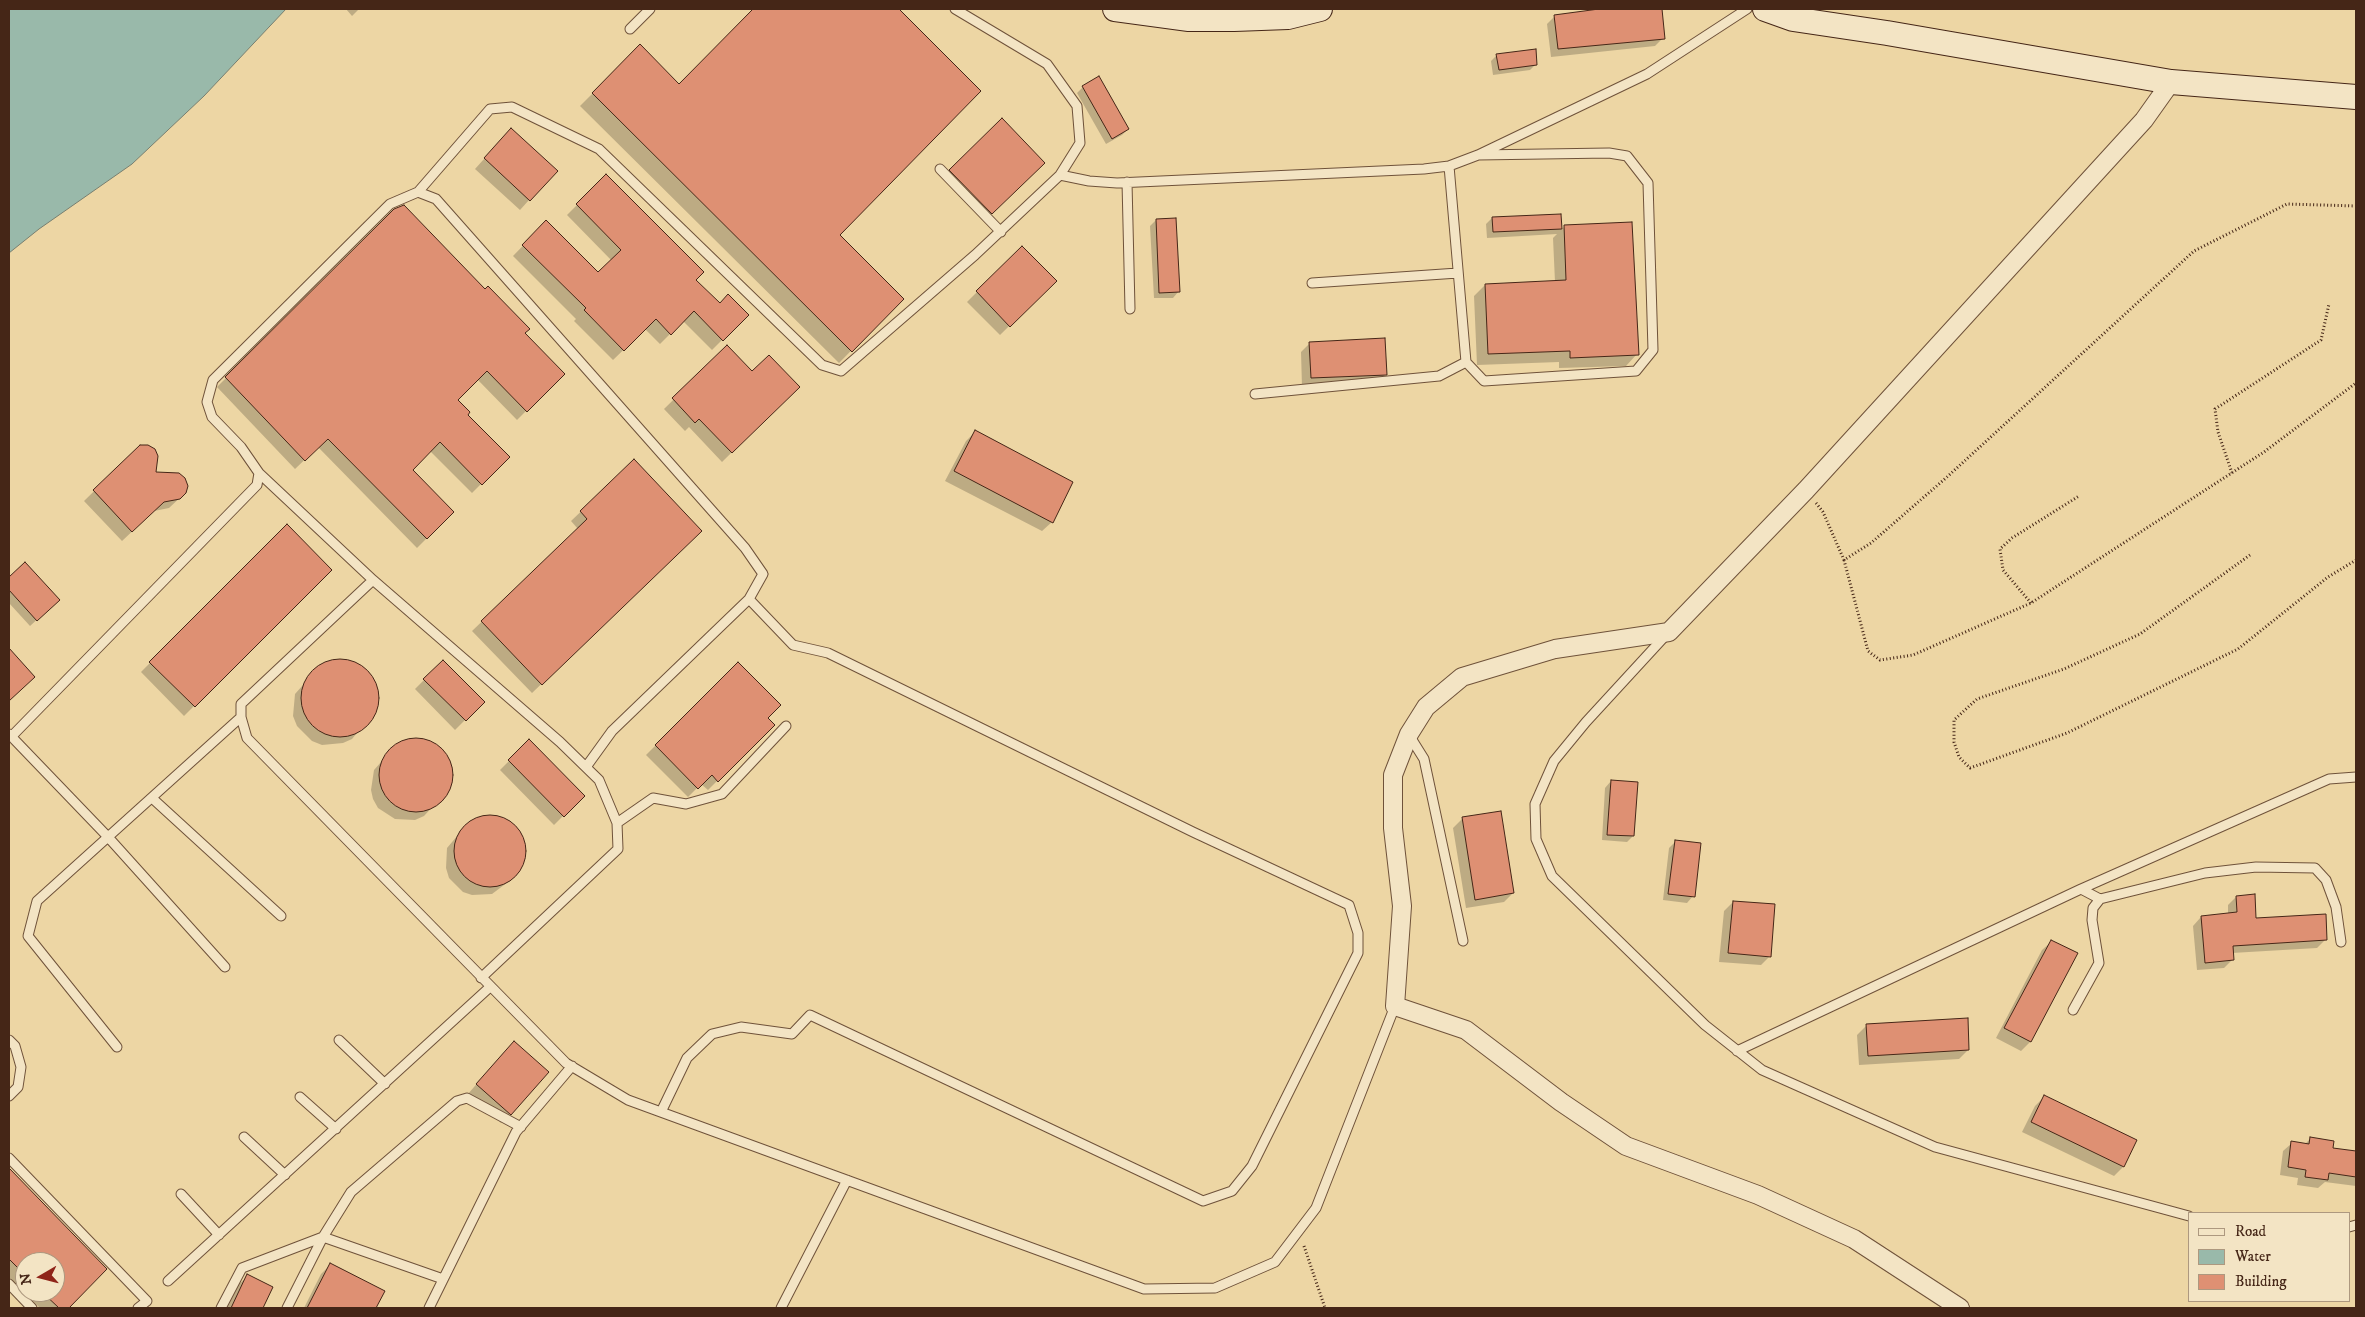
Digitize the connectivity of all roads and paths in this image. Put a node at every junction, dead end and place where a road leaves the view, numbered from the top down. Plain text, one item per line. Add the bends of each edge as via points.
1 (650, 9) edge
2 (955, 9) edge
3 (1115, 9) edge
4 (1320, 9) edge
5 (1747, 9) edge
6 (1765, 9) edge
7 (630, 29) dead end
8 (2172, 82) junction
9 (2356, 97) edge
10 (1478, 156) junction
11 (1448, 166) junction
12 (940, 169) dead end
13 (1060, 176) junction
14 (1127, 182) junction
15 (418, 192) junction
16 (2356, 206) edge
17 (1000, 232) junction
18 (1458, 273) junction
19 (1312, 283) dead end
20 (2329, 304) dead end
21 (1130, 309) dead end
22 (1466, 362) junction
23 (2356, 383) edge
24 (1256, 394) dead end
25 (259, 473) junction
26 (2232, 473) junction
27 (1806, 490) junction
28 (2079, 496) dead end
29 (2250, 555) dead end
30 (1844, 560) junction
31 (2356, 560) edge
32 (373, 580) junction
33 (749, 599) junction
34 (2031, 603) junction
35 (1669, 632) junction
36 (241, 717) junction
37 (786, 726) dead end
38 (1409, 734) junction
39 (10, 736) edge
40 (586, 767) junction
41 (2356, 777) edge
42 (152, 798) junction
43 (618, 823) junction
44 (108, 837) junction
45 (2081, 889) junction
46 (2100, 899) junction
47 (281, 916) dead end
48 (1463, 942) dead end
49 (2341, 942) dead end
50 (225, 967) dead end
51 (481, 978) junction
52 (490, 987) junction
53 (1395, 1006) junction
54 (2072, 1010) dead end
55 (9, 1040) edge
56 (339, 1040) dead end
57 (117, 1047) dead end
58 (1737, 1051) junction
59 (572, 1066) junction
60 (385, 1084) junction
61 (9, 1096) edge
62 (300, 1097) dead end
63 (661, 1112) junction
64 (520, 1127) junction
65 (336, 1129) junction
66 (244, 1137) dead end
67 (9, 1158) edge
68 (285, 1175) junction
69 (847, 1180) junction
70 (181, 1194) dead end
71 (2188, 1216) edge
72 (1298, 1231) junction
73 (219, 1235) junction
74 (323, 1237) junction
75 (444, 1279) junction
76 (168, 1281) dead end
77 (9, 1284) edge
78 (32, 1308) edge
79 (138, 1308) edge
80 (221, 1308) edge
81 (287, 1308) edge
82 (429, 1308) edge
83 (781, 1308) edge
84 (1325, 1308) edge
85 (1960, 1308) edge

1 - 7 lane
2 - 13 lane via 1047,64 1077,106 1080,143
3 - 4 street via 1190,19 1234,19 1288,16
5 - 10 lane via 1647,74
6 - 8 street via 1793,20 1887,32
8 - 9 street
8 - 27 street via 2144,120
10 - 11 lane
10 - 22 lane via 1608,153 1627,156 1648,183 1653,350 1636,371 1608,373 1484,380
11 - 14 lane
11 - 18 lane
12 - 17 lane
13 - 14 lane via 1089,182
13 - 17 lane
14 - 21 lane
15 - 17 lane via 490,109 512,107 599,149 822,365 841,371
15 - 25 lane via 390,204 213,380 207,402 212,417 241,447
15 - 33 lane via 436,199 745,548 763,574
16 - 30 path via 2287,204 2194,250 1947,478 1871,544
18 - 19 lane
18 - 22 lane
20 - 26 path via 2320,340 2215,408 2218,432
22 - 24 lane via 1439,376
23 - 26 path
25 - 32 lane
25 - 39 lane via 257,485
26 - 34 path
27 - 30 path via 1824,512
27 - 35 street
28 - 34 path via 2000,549 2003,570
29 - 31 path via 2140,634 2064,669 1977,699 1954,720 1954,742 1959,758 1970,768 2067,733 2230,654 2328,577
30 - 34 path via 1868,651 1880,660 1913,655
32 - 36 lane via 241,704
32 - 40 lane
33 - 40 lane via 612,731
33 - 63 lane via 793,645 828,653 1193,832 1350,905 1358,933 1358,953 1252,1166 1232,1191 1203,1201 810,1015 792,1034 741,1027 712,1034 687,1058
35 - 38 street via 1555,649 1462,677 1426,707
35 - 58 lane via 1554,761 1535,804 1536,839 1552,876
36 - 42 lane
36 - 51 lane via 247,738
37 - 43 lane via 722,794 686,804 653,798
38 - 48 lane via 1424,759
38 - 53 street via 1393,775 1393,828 1402,906
39 - 44 lane
40 - 43 lane via 599,780
41 - 45 lane via 2329,779
42 - 44 lane
42 - 47 lane
43 - 51 lane via 618,849
44 - 50 lane
44 - 57 lane via 36,901 28,936
45 - 46 lane
45 - 58 lane
46 - 49 lane via 2205,873 2256,867 2315,868 2326,880 2336,908
46 - 54 lane via 2093,908 2092,920 2099,963
51 - 52 lane
52 - 59 lane
52 - 60 lane
53 - 72 lane via 1316,1208
53 - 85 street via 1466,1030 1561,1102 1626,1146 1758,1195 1854,1239
55 - 61 lane via 15,1046 21,1067 18,1087
56 - 60 lane
58 - 71 lane via 1762,1070 1935,1147
59 - 63 lane via 628,1100
59 - 64 lane
60 - 65 lane
62 - 65 lane
63 - 69 lane
64 - 74 lane via 468,1098 457,1101 351,1192
64 - 75 lane
65 - 68 lane
66 - 68 lane
67 - 79 lane via 147,1301
68 - 73 lane
69 - 72 lane via 1144,1289 1215,1288 1275,1262
69 - 83 lane
70 - 73 lane
72 - 84 path
73 - 76 lane
74 - 75 lane
74 - 80 lane via 242,1268
74 - 81 lane
75 - 82 lane
77 - 78 lane

